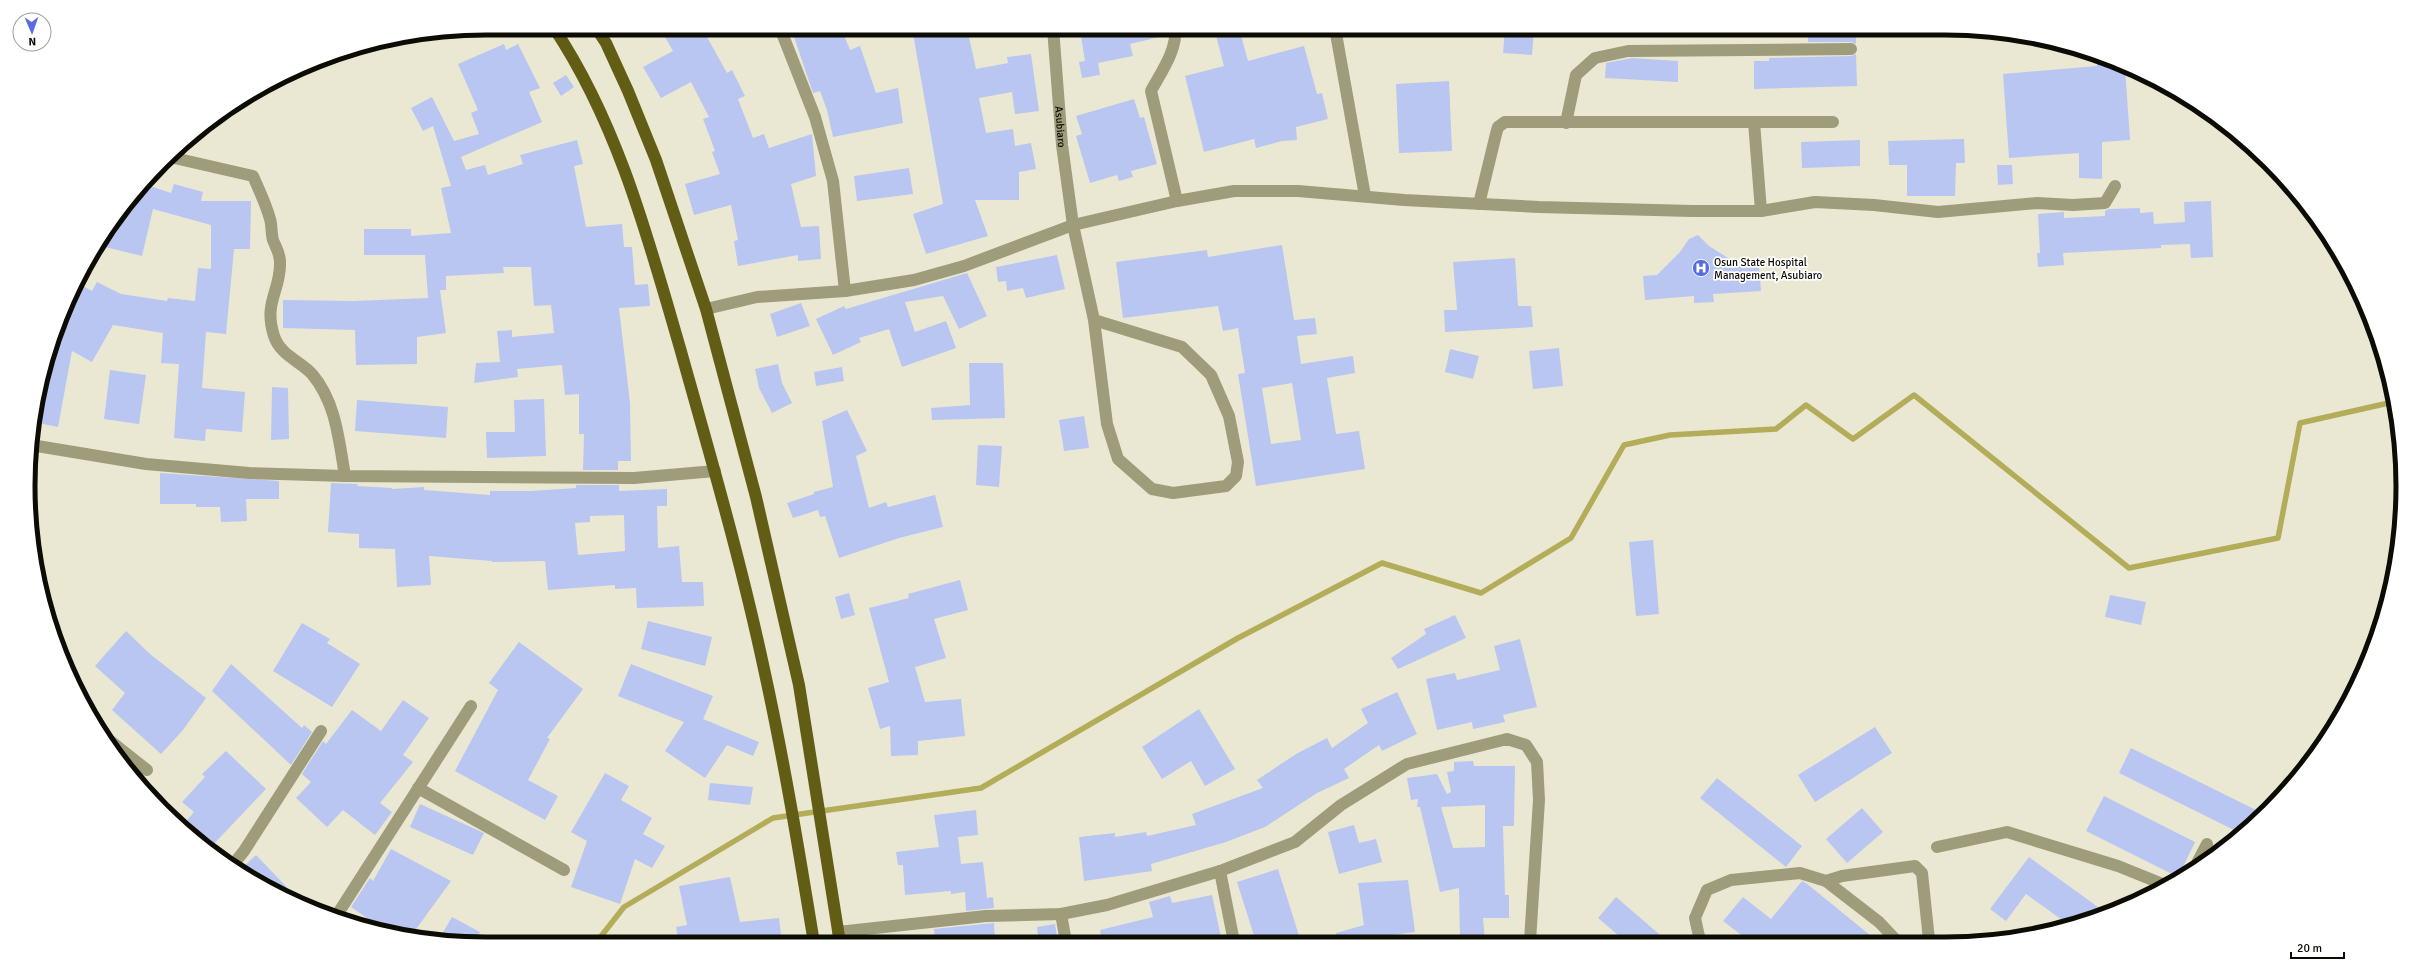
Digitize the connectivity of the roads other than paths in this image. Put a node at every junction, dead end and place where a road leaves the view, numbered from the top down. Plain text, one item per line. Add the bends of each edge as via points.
1 (558, 35) edge
2 (601, 35) edge
3 (783, 35) edge
4 (1054, 35) edge
5 (1176, 35) edge
6 (1336, 35) edge
7 (1851, 49) dead end
8 (1754, 122) junction
9 (1833, 122) dead end
10 (1566, 123) junction
11 (176, 158) edge
12 (2115, 186) dead end
13 (1365, 196) junction
14 (1177, 201) junction
15 (1479, 204) junction
16 (1761, 211) junction
17 (1073, 226) junction
18 (845, 291) junction
19 (706, 309) junction
20 (1094, 320) junction
21 (37, 446) edge
22 (715, 471) junction
23 (345, 476) junction
24 (471, 706) dead end
25 (321, 731) dead end
26 (119, 748) edge
27 (146, 770) dead end
28 (418, 788) junction
29 (2207, 844) dead end
30 (1937, 848) dead end
31 (2199, 859) edge
32 (236, 861) edge
33 (564, 870) dead end
34 (1220, 871) junction
35 (1826, 881) junction
36 (2159, 883) edge
37 (339, 912) edge
38 (1061, 914) junction
39 (813, 937) edge
40 (839, 937) edge
41 (846, 937) edge
42 (1065, 937) edge
43 (1233, 937) edge
44 (1530, 937) edge
45 (1699, 937) edge
46 (1893, 937) edge
47 (1929, 937) edge

1 - 22 main road via 605,120 631,189
2 - 19 main road via 625,84 656,160
3 - 18 street via 815,116 833,181
4 - 17 street, Asubiaro via 1062,145
5 - 14 street via 1169,58 1151,92
6 - 13 street
7 - 10 street via 1628,51 1595,58 1576,75
8 - 9 street
8 - 10 street
8 - 16 street
10 - 15 street via 1505,122 1498,127
11 - 23 street via 254,176 270,219 273,240 279,249 280,271 270,305 274,336 280,349 311,373 327,395 337,429
12 - 16 street via 2105,203 2089,205 2037,203 1938,212 1815,202
13 - 14 street via 1298,191 1234,192
13 - 15 street
14 - 17 street
15 - 16 street via 1592,209
17 - 18 street via 964,266 914,280
17 - 20 street, Asubiaro
18 - 19 street via 757,297
19 - 40 main road via 758,505 799,685
20 - 20 street, Asubiaro via 1182,347 1211,375 1229,416 1238,462 1236,476 1226,486 1173,493 1152,489 1118,459 1107,424
21 - 23 street via 146,464 249,473
22 - 23 street via 634,478
22 - 39 main road via 764,666 787,778
24 - 28 street
25 - 32 street
26 - 27 street
28 - 33 street
28 - 37 street
29 - 31 street
30 - 36 street via 2007,832 2118,866
34 - 38 street via 1107,905
34 - 43 street
34 - 44 street via 1296,842 1341,805 1408,764 1469,747 1507,739 1517,741 1526,745 1537,762 1539,800
35 - 45 street via 1800,873 1731,880 1707,890 1695,918
35 - 46 street via 1880,922
35 - 47 street via 1842,876 1915,866 1922,872
38 - 41 street via 986,916
38 - 42 street

